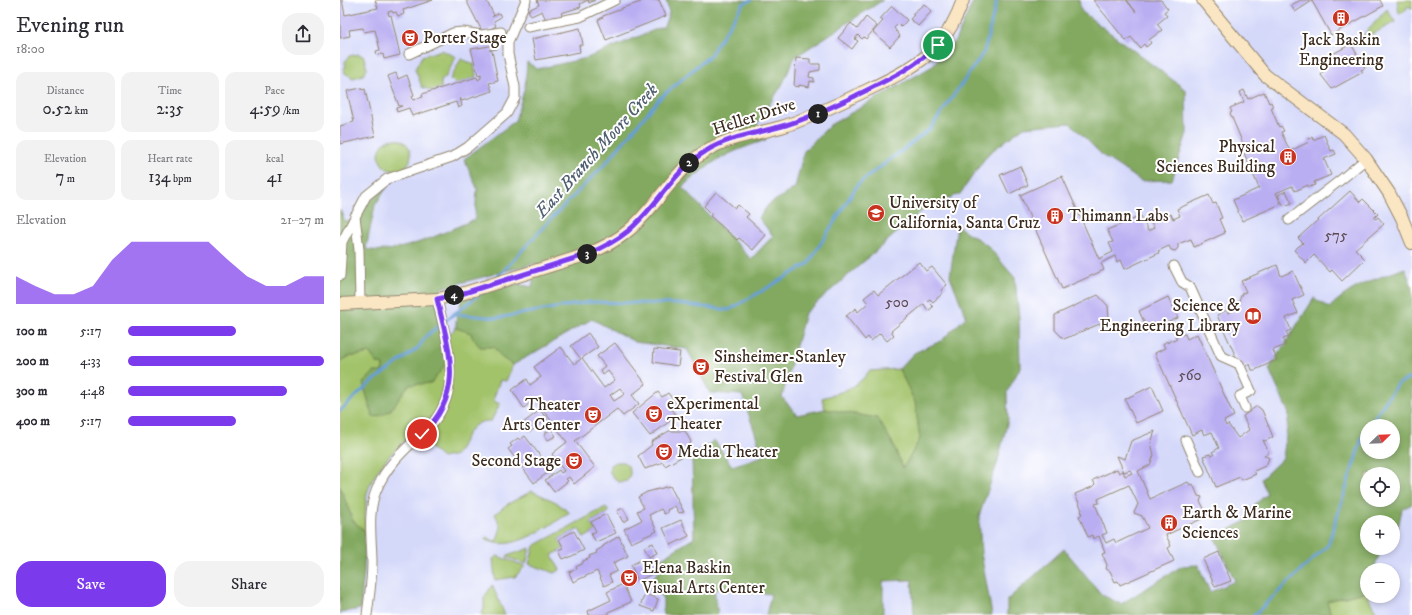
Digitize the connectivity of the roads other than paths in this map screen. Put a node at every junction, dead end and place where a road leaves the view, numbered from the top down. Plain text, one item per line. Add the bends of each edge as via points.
1 (526, 0) edge
2 (615, 0) edge
3 (963, 0) edge
4 (1203, 0) edge
5 (528, 27) dead end
6 (501, 32) dead end
7 (410, 54) dead end
8 (1366, 159) junction
9 (355, 215) junction
10 (1289, 220) dead end
11 (1412, 243) edge
12 (1174, 266) dead end
13 (340, 276) edge
14 (437, 299) junction
15 (360, 303) junction
16 (340, 304) edge
17 (1245, 408) dead end
18 (1186, 440) dead end
19 (1200, 472) dead end
20 (367, 615) edge

1 - 9 street via 508,42 508,54 516,87 515,98 507,113 468,147 452,157 383,181 366,196
2 - 5 street via 580,17
3 - 14 main road, Heller Drive via 948,32 930,53 909,69 806,119 730,140 706,150 681,172 642,218 616,240 588,254
4 - 8 main road via 1265,75 1344,134
6 - 7 street via 482,35 453,33
8 - 10 street
8 - 11 main road via 1389,193
9 - 13 street via 342,242
9 - 15 street via 359,250
12 - 17 street via 1182,282 1190,287 1221,356 1238,364 1251,391 1240,396
14 - 15 main road, Heller Drive
14 - 20 street via 451,361 447,399 438,417 399,455 384,474 374,497 371,522 371,584
15 - 16 main road, Heller Drive
18 - 19 street

